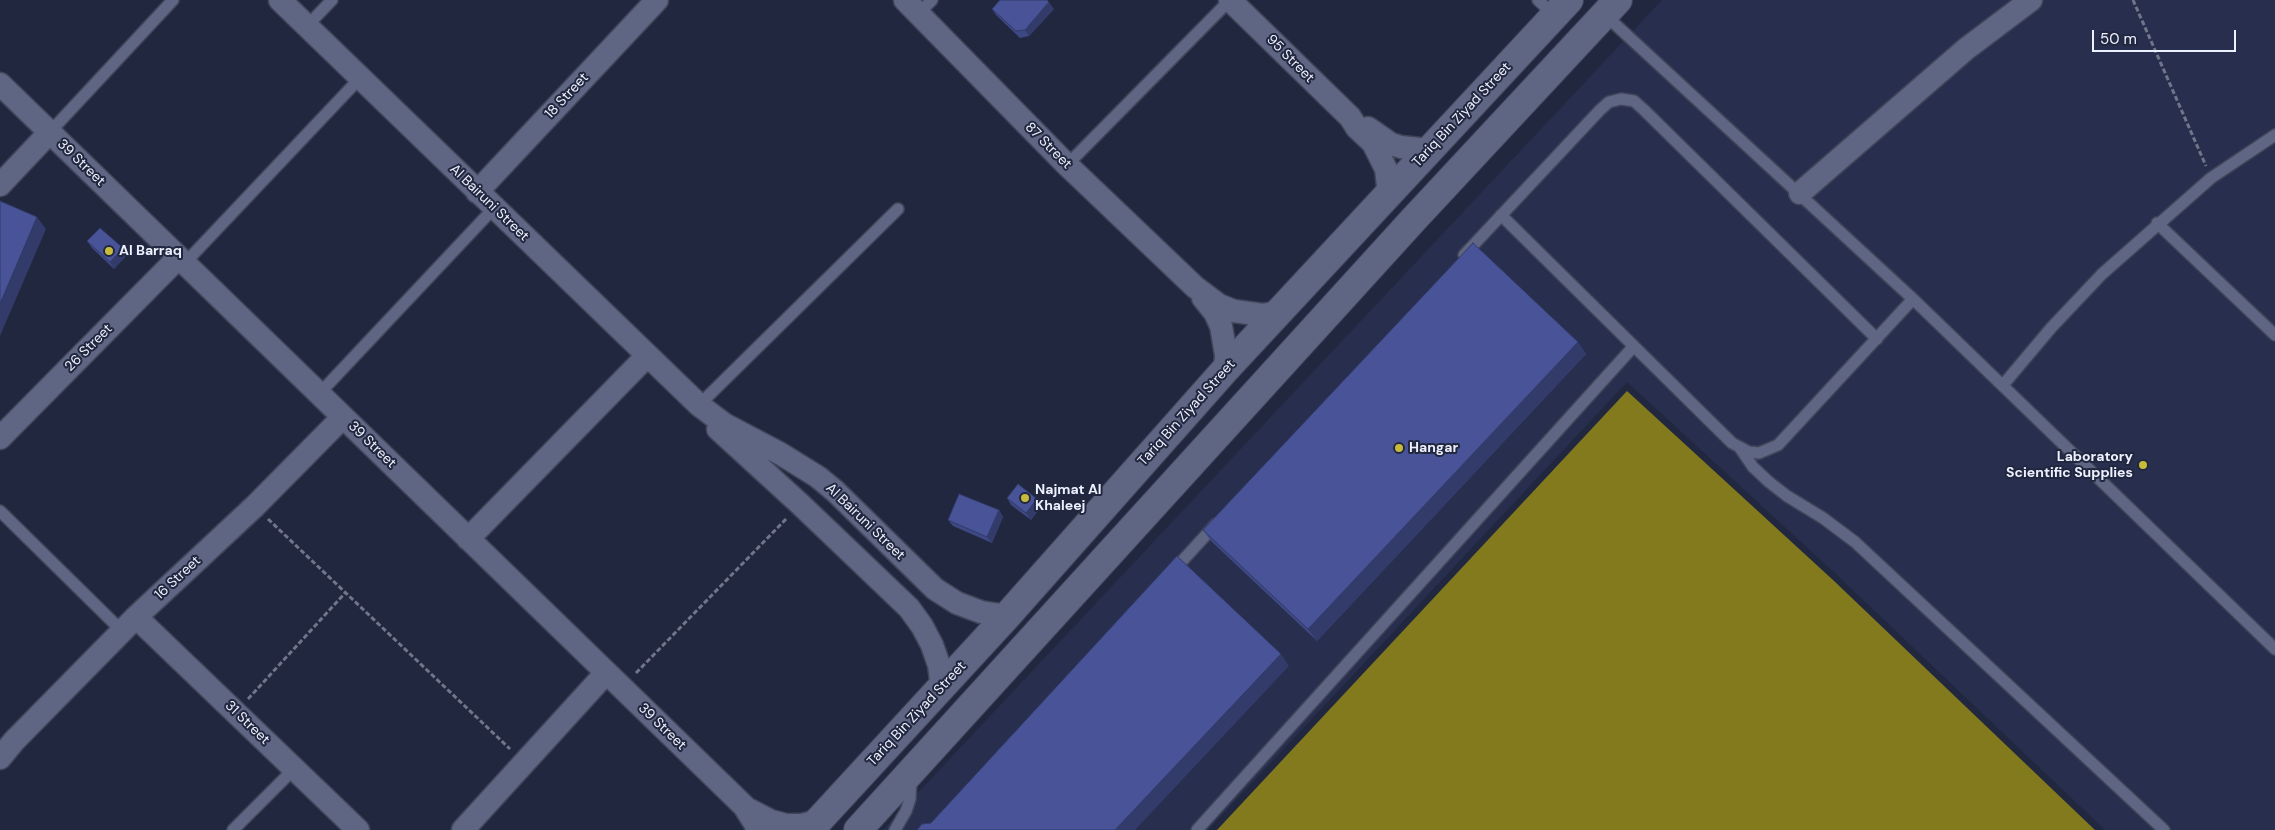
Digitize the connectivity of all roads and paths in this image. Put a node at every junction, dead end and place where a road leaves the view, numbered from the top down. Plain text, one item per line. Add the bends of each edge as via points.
1 (173, 0) edge
2 (280, 0) edge
3 (332, 0) edge
4 (656, 0) edge
5 (1230, 0) edge
6 (2030, 0) edge
7 (2133, 0) edge
8 (918, 5) edge
9 (1554, 5) edge
10 (1611, 7) edge
11 (308, 26) junction
12 (361, 77) junction
13 (0, 84) edge
14 (1350, 117) junction
15 (50, 132) junction
16 (2275, 135) edge
17 (1429, 150) junction
18 (1067, 165) junction
19 (2211, 178) junction
20 (0, 185) edge
21 (478, 192) junction
22 (1800, 193) junction
23 (1389, 194) junction
24 (494, 208) junction
25 (898, 209) dead end
26 (1502, 215) junction
27 (1414, 219) junction
28 (2157, 224) junction
29 (181, 261) junction
30 (1454, 266) edge
31 (1195, 287) junction
32 (1914, 299) junction
33 (1278, 312) junction
34 (2275, 335) edge
35 (1876, 339) junction
36 (1634, 346) junction
37 (647, 356) junction
38 (1225, 370) junction
39 (2003, 385) junction
40 (319, 394) junction
41 (699, 405) junction
42 (343, 417) junction
43 (0, 438) edge
44 (1740, 448) junction
45 (800, 504) junction
46 (255, 506) junction
47 (0, 510) edge
48 (1225, 515) edge
49 (468, 539) junction
50 (1164, 581) edge
51 (346, 592) junction
52 (1007, 616) junction
53 (129, 625) junction
54 (2275, 649) edge
55 (614, 680) junction
56 (942, 687) junction
57 (236, 712) junction
58 (5, 750) edge
59 (525, 763) junction
60 (294, 768) junction
61 (911, 774) junction
62 (744, 806) junction
63 (814, 826) edge
64 (233, 830) edge
65 (357, 830) edge
66 (464, 830) edge
67 (759, 830) edge
68 (858, 830) edge
69 (895, 830) edge
70 (1197, 830) edge
71 (2164, 830) edge

1 - 15 lane
2 - 11 street, Al Bairuni Street
3 - 11 lane
4 - 21 street, 18 Street
5 - 14 street, 95 Street
5 - 18 lane
6 - 22 street via 1966,49
7 - 19 path
8 - 18 street, 87 Street
9 - 17 main road, Tariq Bin Ziyad Street
10 - 22 lane
10 - 27 main road
11 - 12 street, Al Bairuni Street
12 - 21 street, Al Bairuni Street
12 - 29 lane
13 - 15 street, 39 Street
14 - 17 street, 95 Street via 1391,144
14 - 23 street, 95 Street via 1378,151 1386,169
15 - 20 street
15 - 29 street, 39 Street
16 - 19 lane
17 - 23 main road, Tariq Bin Ziyad Street
18 - 31 street, 87 Street
19 - 28 lane
21 - 24 street, Al Bairuni Street
22 - 32 lane
23 - 27 main road
23 - 33 main road, Tariq Bin Ziyad Street
24 - 37 street, Al Bairuni Street
24 - 40 lane
25 - 41 lane
26 - 30 lane
26 - 35 lane via 1610,102 1634,101
26 - 36 lane
27 - 61 main road
28 - 34 lane
28 - 39 lane via 2057,321
29 - 40 street, 39 Street
29 - 43 street, 26 Street
31 - 33 street, 87 Street via 1219,306 1234,311 1263,315
31 - 38 street, 87 Street via 1221,326 1226,348
32 - 35 lane
32 - 39 lane
33 - 38 main road, Tariq Bin Ziyad Street
35 - 44 lane via 1778,445 1759,452
36 - 44 lane
36 - 70 lane
37 - 41 street, Al Bairuni Street
37 - 49 street
38 - 52 main road, Tariq Bin Ziyad Street
39 - 54 lane
40 - 42 street, 39 Street
41 - 45 street, Al Bairuni Street via 717,429
41 - 52 street, Al Bairuni Street via 724,424 800,465 836,491 935,590 957,604
42 - 46 street, 16 Street
42 - 49 street, 39 Street
44 - 71 lane via 1769,482 1855,542
45 - 55 path
45 - 56 street, Al Bairuni Street via 909,608 932,645
46 - 51 path
46 - 53 street, 16 Street
47 - 53 lane
48 - 50 lane
49 - 55 street, 39 Street
51 - 57 path
51 - 59 path
52 - 56 main road, Tariq Bin Ziyad Street
53 - 57 street, 31 Street
53 - 58 street, 16 Street
55 - 59 street
55 - 62 street, 39 Street
56 - 63 main road, Tariq Bin Ziyad Street
57 - 60 street, 31 Street
59 - 66 street
60 - 64 lane
60 - 65 street, 31 Street
61 - 68 main road
61 - 69 lane via 910,799
62 - 63 street, 39 Street via 771,821
62 - 67 street, 39 Street

